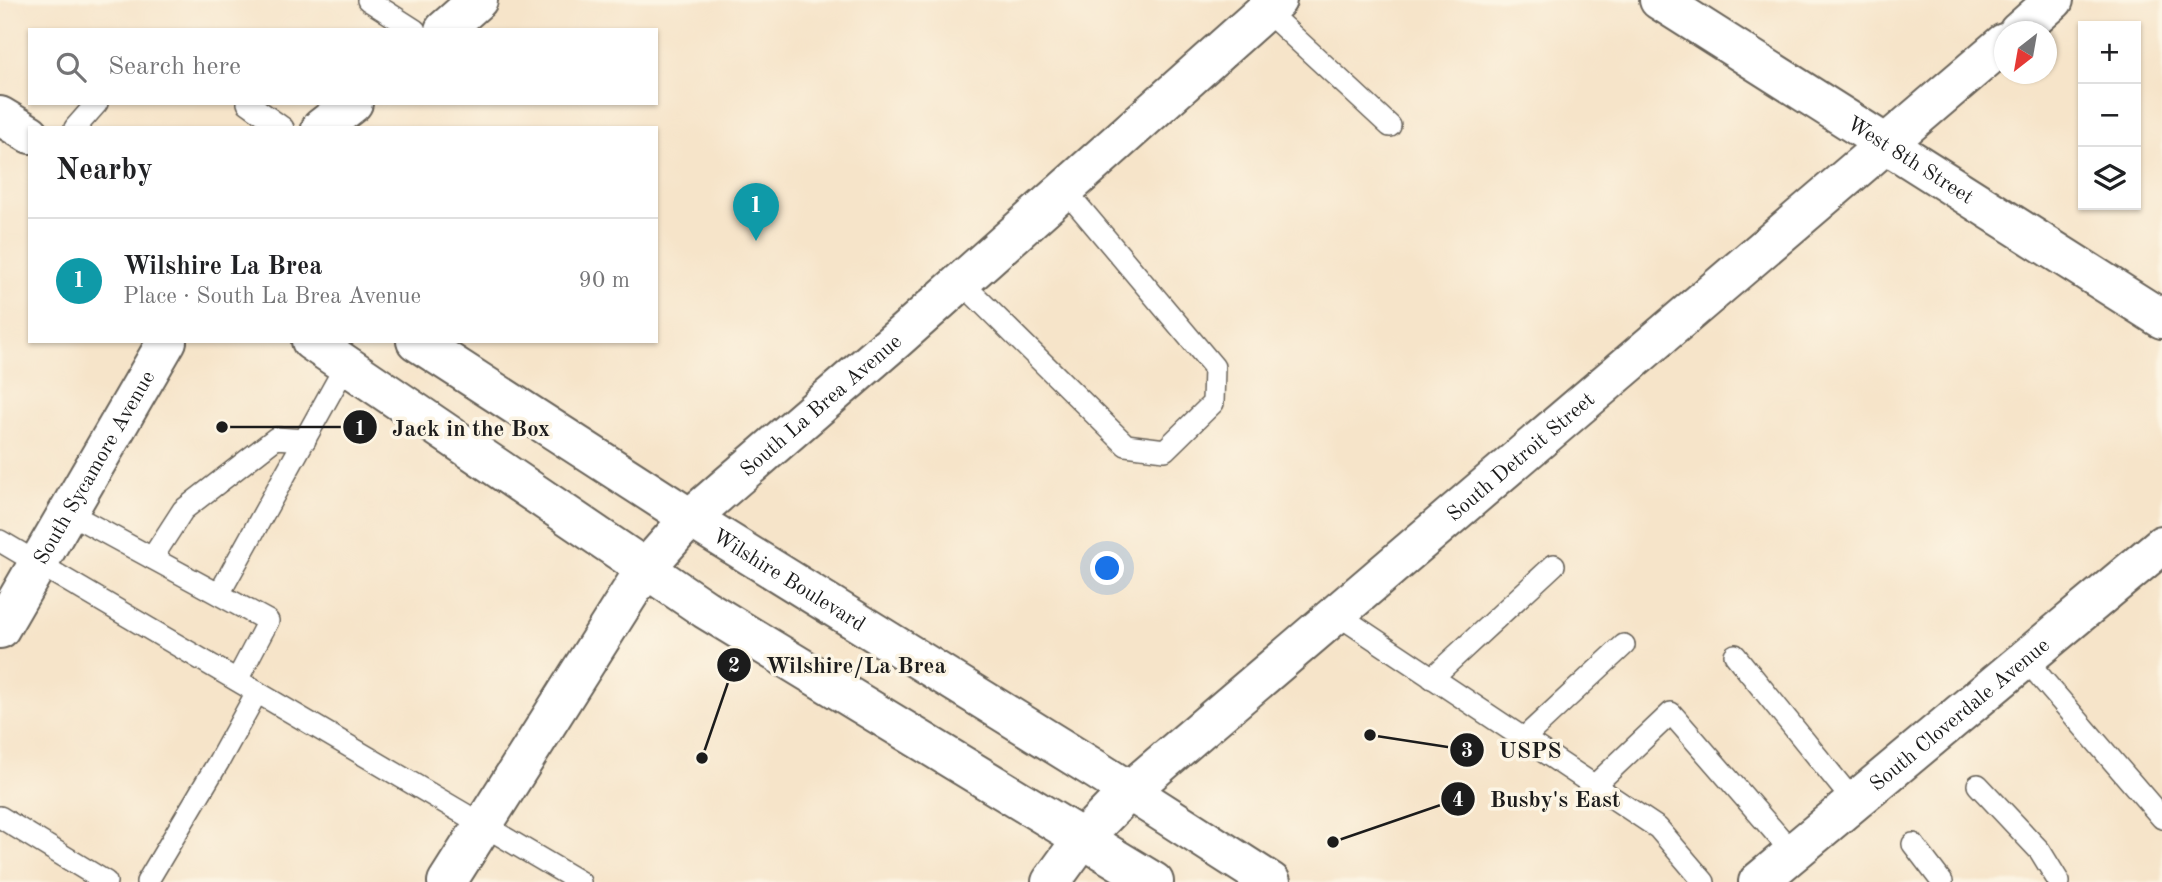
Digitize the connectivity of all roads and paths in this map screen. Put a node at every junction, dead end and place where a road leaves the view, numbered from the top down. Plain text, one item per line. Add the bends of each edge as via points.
1 (368, 0) edge
2 (478, 0) edge
3 (1659, 0) edge
4 (2054, 0) edge
5 (1271, 5) edge
6 (2030, 21) edge
7 (412, 28) edge
8 (446, 28) edge
9 (1994, 52) edge
10 (95, 105) edge
11 (251, 105) edge
12 (350, 105) edge
13 (0, 116) edge
14 (77, 126) edge
15 (280, 126) edge
16 (324, 126) edge
17 (1390, 126) dead end
18 (28, 133) edge
19 (1886, 146) junction
20 (1065, 190) junction
21 (961, 282) junction
22 (2162, 319) edge
23 (166, 343) edge
24 (314, 343) edge
25 (419, 343) edge
26 (346, 365) junction
27 (305, 440) junction
28 (69, 513) junction
29 (690, 518) junction
30 (0, 541) edge
31 (2162, 545) edge
32 (152, 558) junction
33 (39, 565) junction
34 (1554, 565) dead end
35 (645, 569) junction
36 (219, 594) junction
37 (1337, 614) junction
38 (0, 629) edge
39 (1624, 645) dead end
40 (1735, 654) dead end
41 (2025, 659) junction
42 (1432, 678) junction
43 (237, 681) junction
44 (257, 692) junction
45 (1523, 738) junction
46 (1978, 785) dead end
47 (1594, 786) junction
48 (1129, 791) junction
49 (1854, 802) junction
50 (0, 817) edge
51 (2162, 818) edge
52 (485, 826) junction
53 (1083, 838) junction
54 (1913, 844) dead end
55 (1793, 853) junction
56 (106, 882) edge
57 (147, 882) edge
58 (447, 882) edge
59 (580, 882) edge
60 (1051, 882) edge
61 (1154, 882) edge
62 (1271, 882) edge
63 (1704, 882) edge
64 (1758, 882) edge
65 (1942, 882) edge
66 (2059, 882) edge

1 - 7 lane
2 - 8 main road
3 - 19 main road, West 8th Street
4 - 6 main road
5 - 17 lane
5 - 20 main road, South La Brea Avenue
9 - 19 main road, South Detroit Street
10 - 14 lane
11 - 15 lane
12 - 16 main road
13 - 18 main road
19 - 22 main road, West 8th Street
19 - 37 main road, South Detroit Street
20 - 21 main road, South La Brea Avenue
20 - 21 lane via 1214,367 1213,403 1165,450 1126,445
21 - 29 main road, South La Brea Avenue
23 - 28 main road, South Sycamore Avenue
24 - 26 main road
25 - 29 main road, Wilshire Boulevard
26 - 27 lane
26 - 35 main road
27 - 32 lane via 276,438 183,510
27 - 36 lane
28 - 32 lane
28 - 33 main road, South Sycamore Avenue
29 - 35 main road, South La Brea Avenue
29 - 48 main road, Wilshire Boulevard
30 - 33 lane
31 - 41 main road, South Cloverdale Avenue
32 - 36 lane
33 - 38 main road, South Sycamore Avenue
33 - 43 lane
34 - 42 lane
35 - 52 main road, South La Brea Avenue
35 - 53 main road
36 - 43 lane via 268,621
37 - 42 lane
37 - 48 main road, South Detroit Street
39 - 45 lane
40 - 49 lane
41 - 49 main road, South Cloverdale Avenue
41 - 51 lane
42 - 45 lane
43 - 44 lane
44 - 52 lane
44 - 57 lane
45 - 47 lane
46 - 66 lane via 2040,850
47 - 55 lane via 1671,713
47 - 63 lane via 1658,828
48 - 53 main road, South Detroit Street
48 - 62 main road, Wilshire Boulevard
49 - 55 main road, South Cloverdale Avenue
50 - 56 lane
52 - 58 main road, South La Brea Avenue
52 - 59 lane
53 - 60 main road, South Detroit Street
53 - 61 main road
54 - 65 lane
55 - 64 main road, South Cloverdale Avenue

